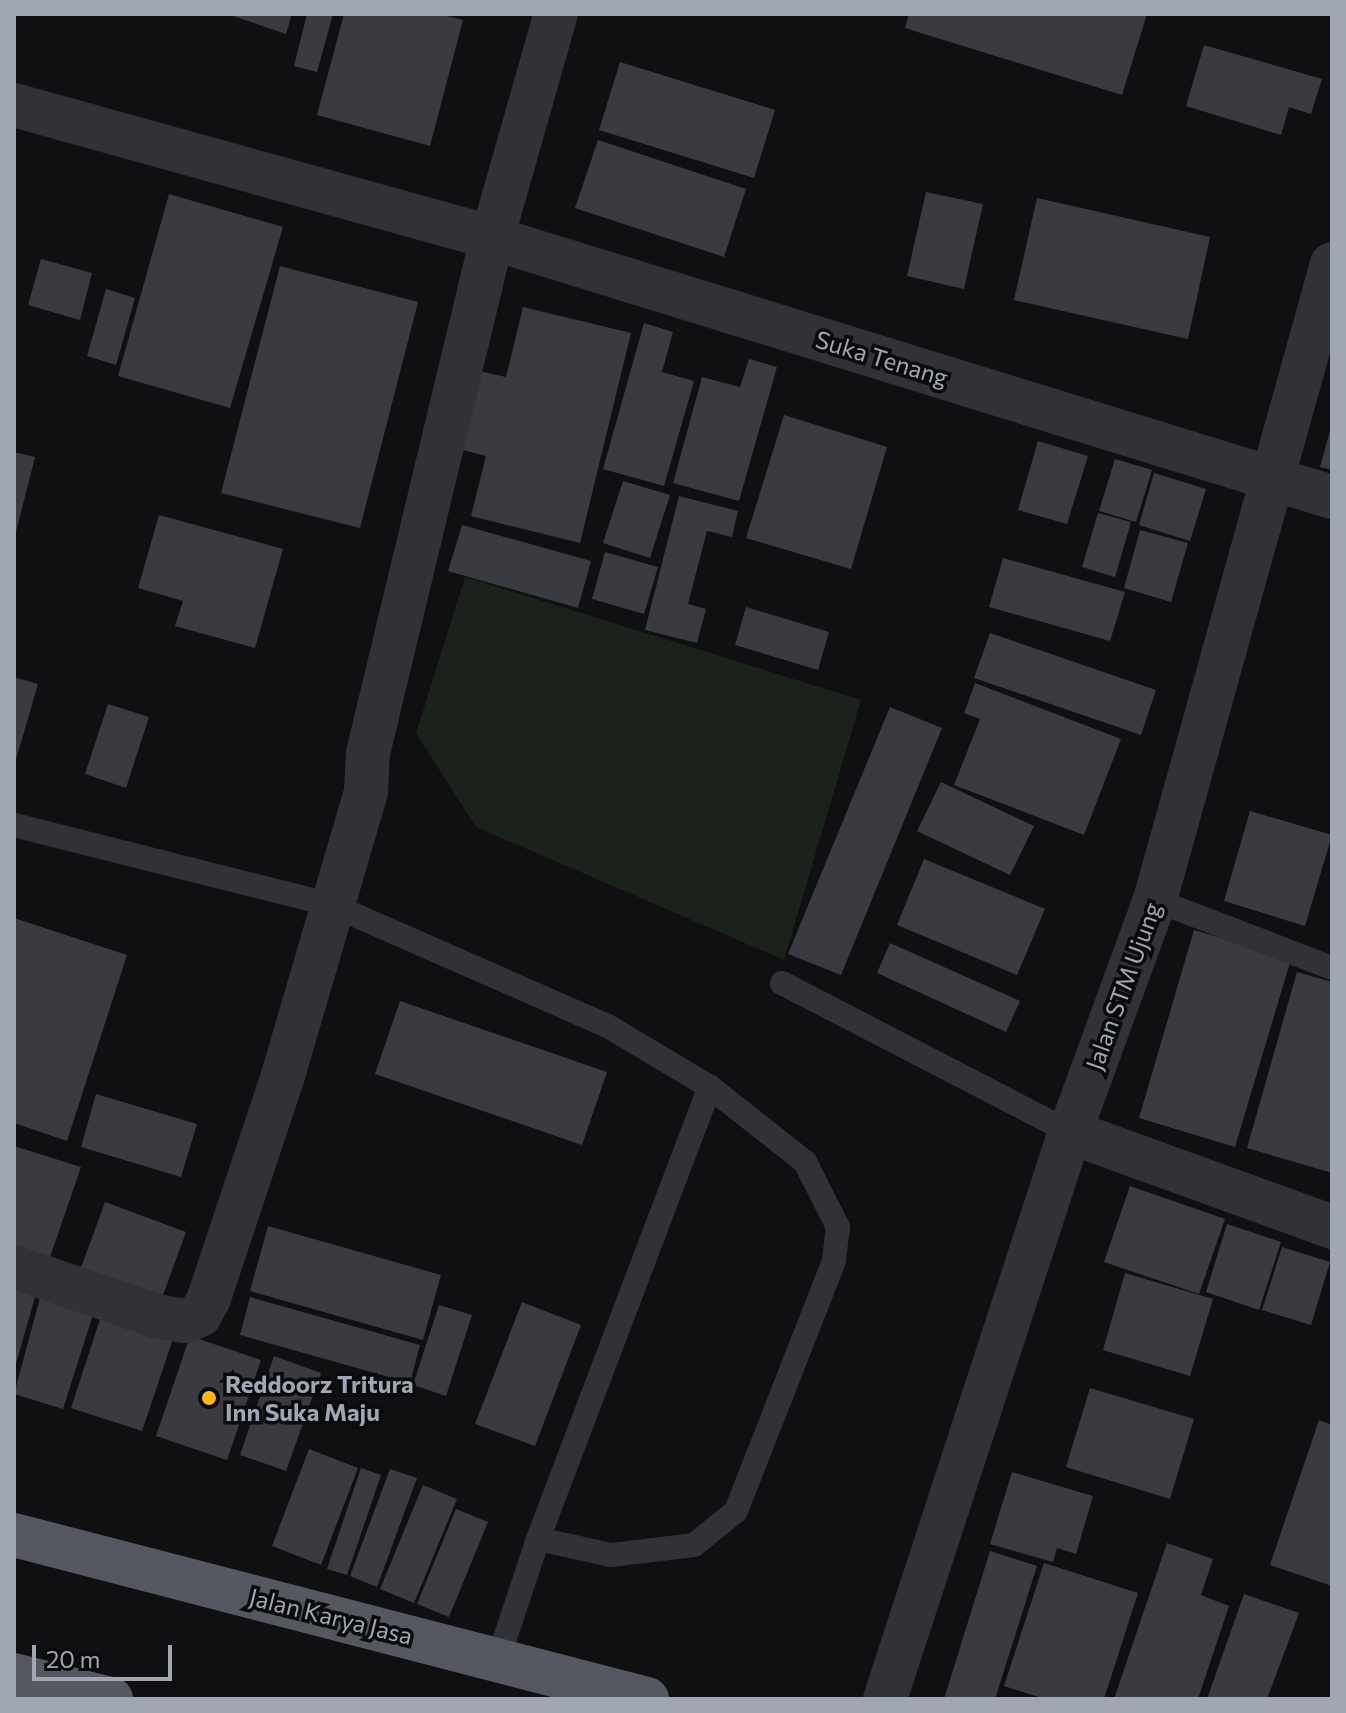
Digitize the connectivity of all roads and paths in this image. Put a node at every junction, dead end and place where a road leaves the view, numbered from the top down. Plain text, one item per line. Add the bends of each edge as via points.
1 (556, 14) edge
2 (14, 105) edge
3 (492, 238) junction
4 (1332, 264) edge
5 (1271, 477) junction
6 (1332, 497) edge
7 (14, 825) edge
8 (1155, 900) junction
9 (332, 905) junction
10 (1332, 968) edge
11 (782, 983) dead end
12 (710, 1087) junction
13 (1070, 1132) junction
14 (1332, 1227) edge
15 (14, 1267) edge
16 (14, 1535) edge
17 (538, 1539) junction
18 (498, 1659) junction
19 (14, 1675) edge
20 (111, 1699) edge
21 (647, 1699) edge
22 (885, 1699) edge

1 - 3 street
2 - 3 street, Suka Tenang
3 - 5 street, Suka Tenang
3 - 9 street via 368,753 366,791
4 - 5 street, Jalan STM Ujung
5 - 6 street, Suka Tenang
5 - 8 street, Jalan STM Ujung
7 - 9 lane
8 - 10 lane
8 - 13 street, Jalan STM Ujung
9 - 12 lane via 606,1025
9 - 15 street via 282,1079 200,1315 185,1321 156,1316
11 - 13 lane
12 - 17 lane
12 - 17 lane via 805,1162 838,1227 834,1261 736,1511 694,1545 611,1555
13 - 14 street
13 - 22 street, Jalan STM Ujung
16 - 18 highway, Jalan Karya Jasa
17 - 18 lane
18 - 21 highway, Jalan Karya Jasa
19 - 20 highway

